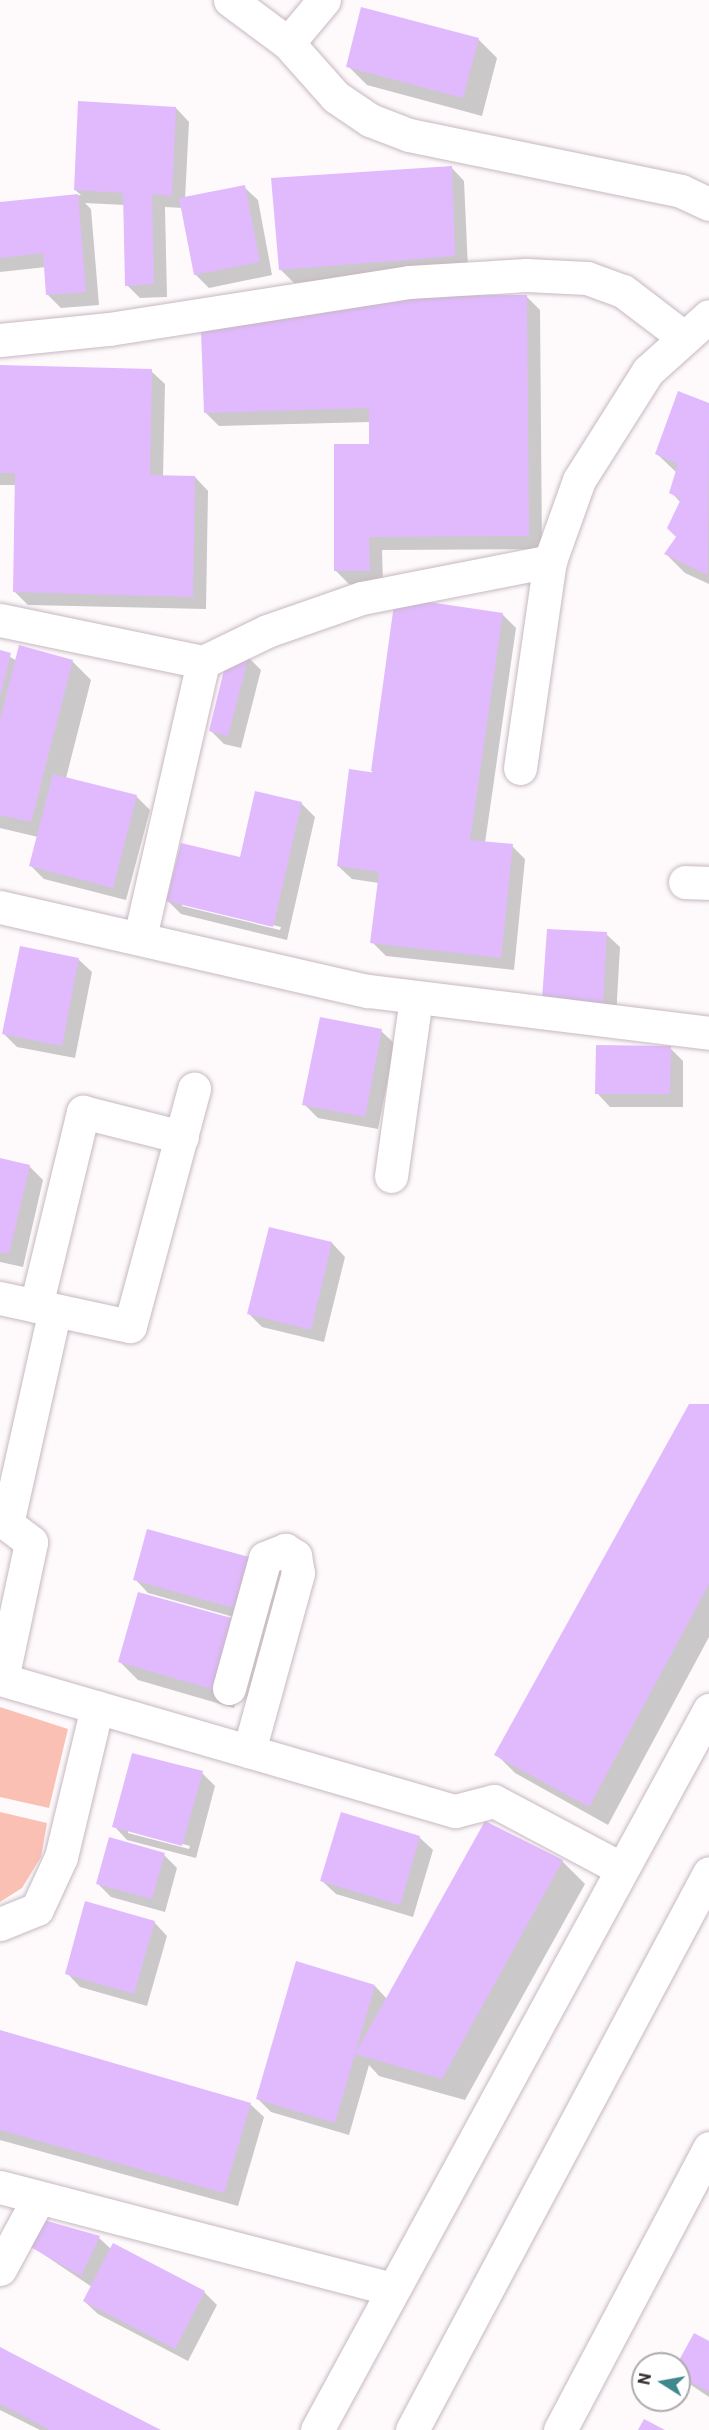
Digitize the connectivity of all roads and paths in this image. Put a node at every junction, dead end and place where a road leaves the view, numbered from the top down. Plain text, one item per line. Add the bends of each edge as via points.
1 (230, 0) edge
2 (324, 0) edge
3 (288, 43) junction
4 (709, 204) edge
5 (709, 316) edge
6 (682, 336) junction
7 (0, 340) edge
8 (550, 561) junction
9 (0, 620) edge
10 (203, 662) junction
11 (520, 768) dead end
12 (0, 907) edge
13 (140, 937) junction
14 (416, 999) junction
15 (709, 1033) edge
16 (194, 1088) dead end
17 (182, 1137) junction
18 (391, 1176) dead end
19 (0, 1298) edge
20 (46, 1308) junction
21 (1, 1679) edge
22 (230, 1688) dead end
23 (97, 1707) junction
24 (709, 1710) edge
25 (249, 1751) junction
26 (620, 1868) junction
27 (709, 1873) edge
28 (0, 1924) edge
29 (709, 2148) edge
30 (0, 2187) edge
31 (38, 2199) junction
32 (0, 2269) edge
33 (392, 2289) junction
34 (317, 2430) edge
35 (412, 2430) edge
36 (560, 2430) edge

1 - 3 street
2 - 3 street
3 - 4 street via 336,97 370,120 409,135 681,191
5 - 6 street
6 - 7 street via 623,291 587,278 526,275 410,282 109,329
6 - 8 street via 614,418 579,480
8 - 10 street via 362,598 267,631
8 - 11 street
9 - 10 street
10 - 13 street
12 - 13 street
13 - 14 street
14 - 15 street
14 - 18 street
16 - 17 street
17 - 20 street via 130,1326
17 - 20 street via 83,1112
19 - 20 street
20 - 21 street via 7,1524 31,1542
21 - 23 street
22 - 25 street via 265,1558 285,1550 295,1556 298,1573
23 - 25 street
23 - 28 street via 61,1857 37,1909
24 - 26 street
25 - 26 street via 455,1811 494,1801
26 - 33 street
27 - 35 street
29 - 36 street
30 - 31 street
31 - 32 street
31 - 33 street
33 - 34 street

